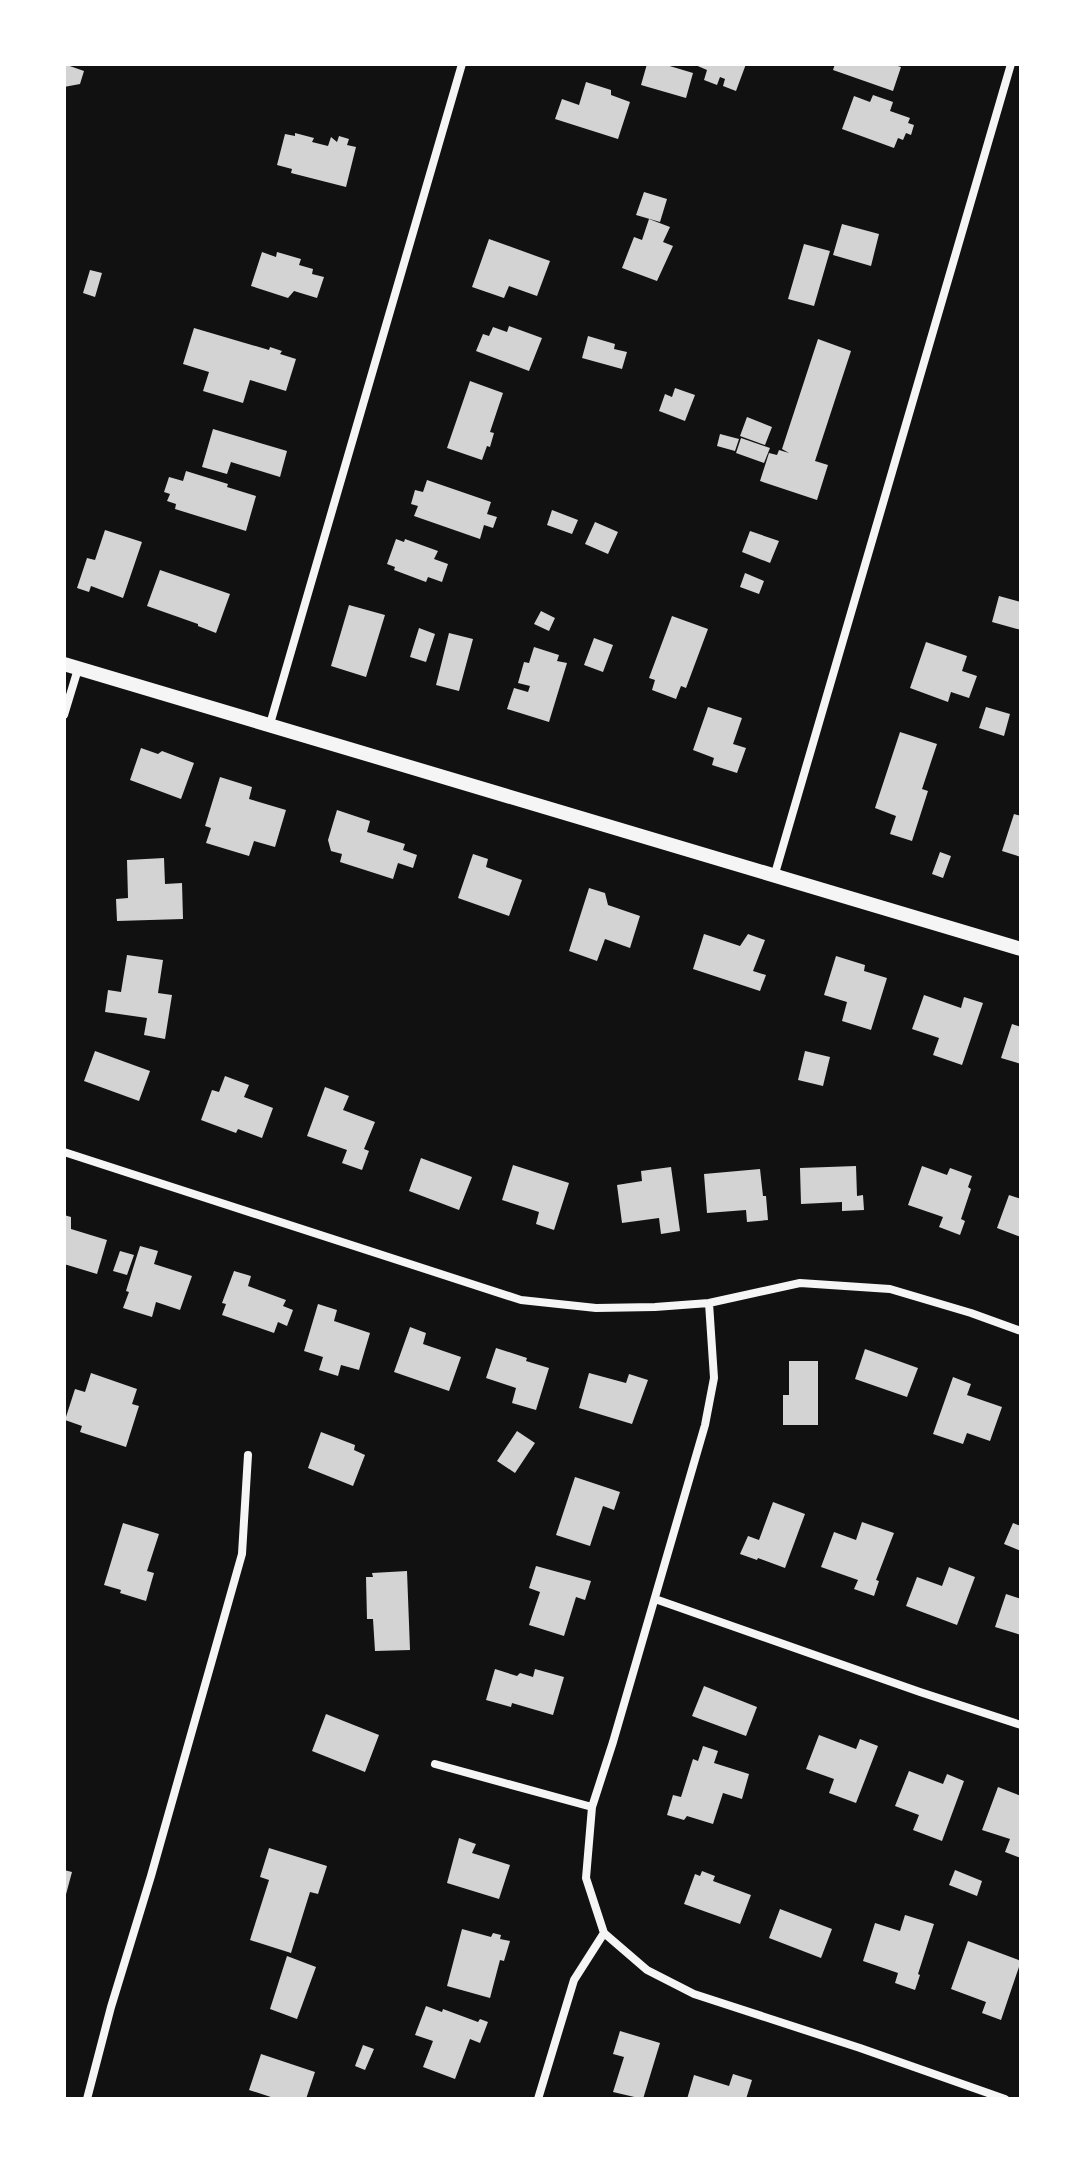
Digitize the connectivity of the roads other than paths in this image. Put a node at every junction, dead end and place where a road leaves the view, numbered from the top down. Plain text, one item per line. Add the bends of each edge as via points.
1 (462, 64) edge
2 (1011, 64) edge
3 (71, 666) edge
4 (64, 715) edge
5 (270, 724) junction
6 (774, 877) junction
7 (1021, 949) edge
8 (64, 1152) edge
9 (709, 1303) junction
10 (1021, 1331) edge
11 (248, 1455) dead end
12 (655, 1599) junction
13 (1021, 1725) edge
14 (435, 1764) dead end
15 (592, 1807) junction
16 (604, 1933) junction
17 (987, 2096) edge
18 (87, 2099) edge
19 (538, 2099) edge
20 (1005, 2099) edge

1 - 5 street
2 - 6 street
3 - 4 street
3 - 5 street
5 - 6 street
6 - 7 street
8 - 9 street via 521,1300 596,1308
9 - 10 street via 800,1283 890,1289
9 - 12 street via 714,1378
11 - 18 street via 242,1554
12 - 13 street
12 - 15 street
14 - 15 street
15 - 16 street via 586,1878
16 - 17 street via 647,1970 694,1994
16 - 19 street via 574,1980
17 - 20 street

